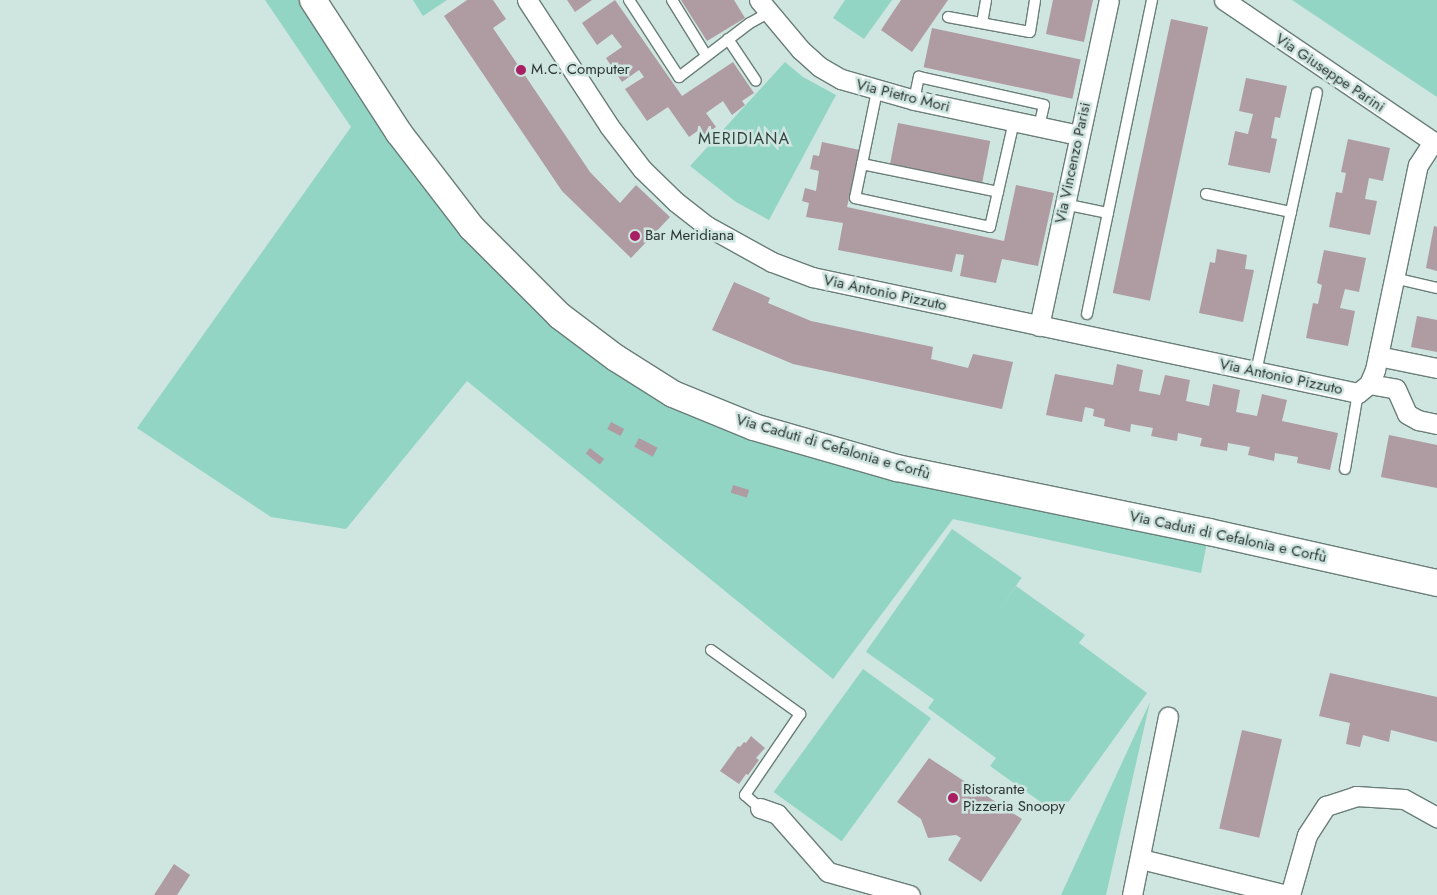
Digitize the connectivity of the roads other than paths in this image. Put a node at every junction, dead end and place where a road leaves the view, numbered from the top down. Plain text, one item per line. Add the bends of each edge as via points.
1 (313, 0) edge
2 (527, 0) edge
3 (628, 0) edge
4 (672, 0) edge
5 (986, 0) edge
6 (1035, 0) edge
7 (1110, 0) edge
8 (1152, 0) edge
9 (1224, 0) edge
10 (764, 4) edge
11 (948, 17) dead end
12 (982, 24) junction
13 (728, 39) junction
14 (706, 55) junction
15 (756, 81) dead end
16 (877, 91) junction
17 (1317, 94) dead end
18 (914, 100) junction
19 (1014, 121) junction
20 (1039, 126) junction
21 (1078, 135) junction
22 (1435, 143) edge
23 (862, 164) junction
24 (998, 192) junction
25 (1206, 194) dead end
26 (1064, 204) junction
27 (1291, 212) junction
28 (1108, 213) junction
29 (1394, 278) junction
30 (1437, 288) edge
31 (1087, 314) dead end
32 (1039, 326) junction
33 (1378, 356) junction
34 (1437, 368) edge
35 (1256, 372) junction
36 (1364, 388) junction
37 (1437, 424) edge
38 (1345, 469) dead end
39 (1437, 583) edge
40 (711, 650) dead end
41 (1168, 717) dead end
42 (760, 808) joint
43 (1437, 817) edge
44 (1141, 859) junction
45 (910, 895) edge
46 (1132, 895) edge
47 (1286, 895) edge
48 (1290, 895) edge

1 - 39 street, Via Caduti di Cefalonia e Corfù via 399,133 470,227 560,316 616,358 673,394 754,427 897,468
2 - 32 street, Via Antonio Pizzuto via 630,155 676,202 707,226 772,262 812,277
3 - 14 lane via 679,78
4 - 14 lane
5 - 12 lane
6 - 12 lane via 1030,32
7 - 21 street, Via Vincenzo Parisi
8 - 28 lane
9 - 22 street, Via Giuseppe Parini
10 - 13 lane
10 - 16 street, Via Pietro Mori via 801,50 820,67 841,79
11 - 12 lane
13 - 14 lane
13 - 15 lane
16 - 18 street, Via Pietro Mori
16 - 23 lane
17 - 27 lane
18 - 19 street, Via Pietro Mori
18 - 20 lane via 919,77 1044,105
19 - 20 street, Via Pietro Mori
19 - 24 lane
20 - 21 street, Via Pietro Mori
21 - 26 street, Via Vincenzo Parisi
22 - 29 street via 1418,165
23 - 24 lane
23 - 24 lane via 855,198 990,227
25 - 27 lane
26 - 28 lane
26 - 32 street, Via Vincenzo Parisi
27 - 35 lane
28 - 31 lane
29 - 30 lane
29 - 33 street
32 - 35 street, Via Antonio Pizzuto
33 - 34 street
33 - 36 street
35 - 36 street, Via Antonio Pizzuto
36 - 37 street, Via Antonio Pizzuto via 1396,389 1407,414
36 - 38 lane
40 - 42 lane via 800,714 745,795
41 - 44 street
42 - 45 street via 777,814 828,872
43 - 48 street via 1404,799 1356,796 1326,806 1307,835
44 - 46 street
44 - 47 street

